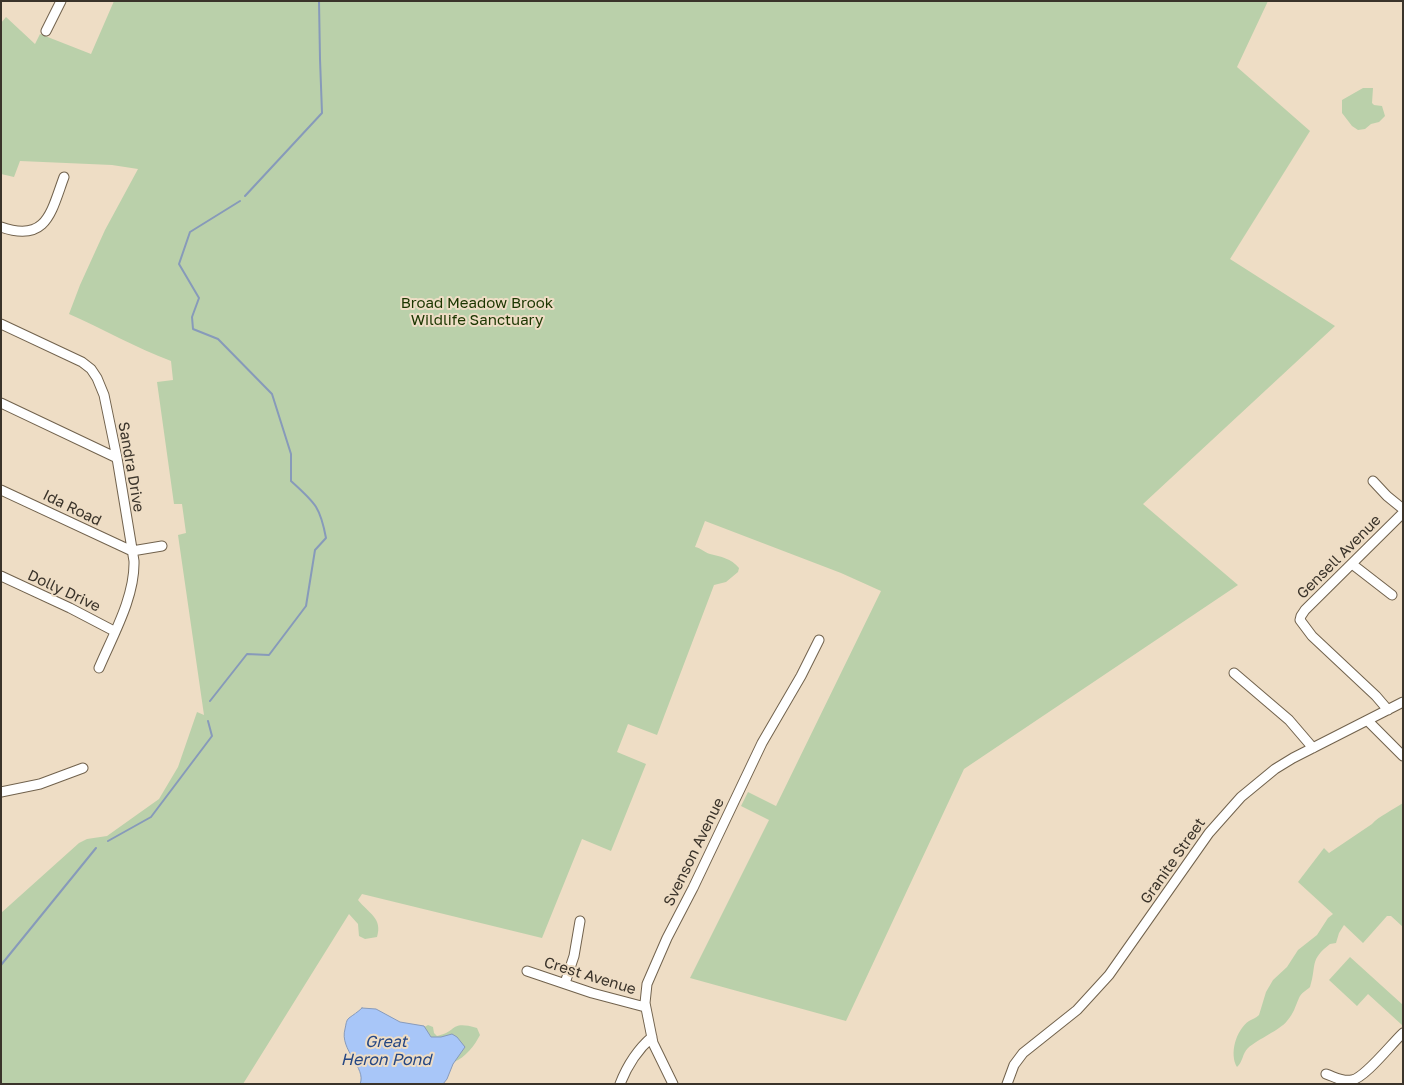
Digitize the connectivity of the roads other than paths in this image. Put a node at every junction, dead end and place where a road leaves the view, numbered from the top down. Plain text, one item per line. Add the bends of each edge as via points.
1 (61, 1) edge
2 (46, 32) dead end
3 (64, 178) dead end
4 (1, 226) edge
5 (1, 324) edge
6 (1, 403) edge
7 (117, 458) junction
8 (1373, 481) dead end
9 (1, 490) edge
10 (1403, 511) edge
11 (162, 546) dead end
12 (132, 550) junction
13 (1352, 564) junction
14 (1, 576) edge
15 (1392, 595) dead end
16 (114, 631) junction
17 (819, 640) dead end
18 (99, 668) dead end
19 (1234, 673) dead end
20 (1403, 702) edge
21 (1388, 710) junction
22 (1368, 721) junction
23 (1313, 748) junction
24 (1403, 756) edge
25 (83, 768) dead end
26 (1, 792) edge
27 (580, 921) dead end
28 (527, 971) dead end
29 (565, 983) junction
30 (645, 1007) junction
31 (1403, 1033) edge
32 (652, 1038) junction
33 (1326, 1074) dead end
34 (620, 1084) edge
35 (673, 1084) edge
36 (1007, 1084) edge

1 - 2 street
3 - 4 street via 51,212 40,226 21,232
5 - 7 street, Sandra Drive via 91,369 104,395
6 - 7 street
7 - 12 street, Sandra Drive
8 - 10 street
9 - 12 street, Ida Road
10 - 13 street, Gensell Avenue
11 - 12 street
12 - 16 street, Sandra Drive via 132,588
13 - 15 street
13 - 21 street, Gensell Avenue via 1305,610 1301,623
14 - 16 street, Dolly Drive
16 - 18 street, Sandra Drive
17 - 30 street, Svenson Avenue via 762,743 667,938 646,984
19 - 23 street via 1289,720
20 - 21 street, Granite Street
21 - 22 street, Granite Street
22 - 23 street, Granite Street
22 - 24 street
23 - 36 street, Granite Street via 1274,769 1226,812 1109,975 1078,1010 1023,1053
25 - 26 street via 40,784
27 - 29 street
28 - 29 street, Crest Avenue
29 - 30 street, Crest Avenue
30 - 32 street, Svenson Avenue
31 - 33 street via 1367,1072 1354,1080 1342,1080
32 - 34 street via 640,1047
32 - 35 street, Svenson Avenue

